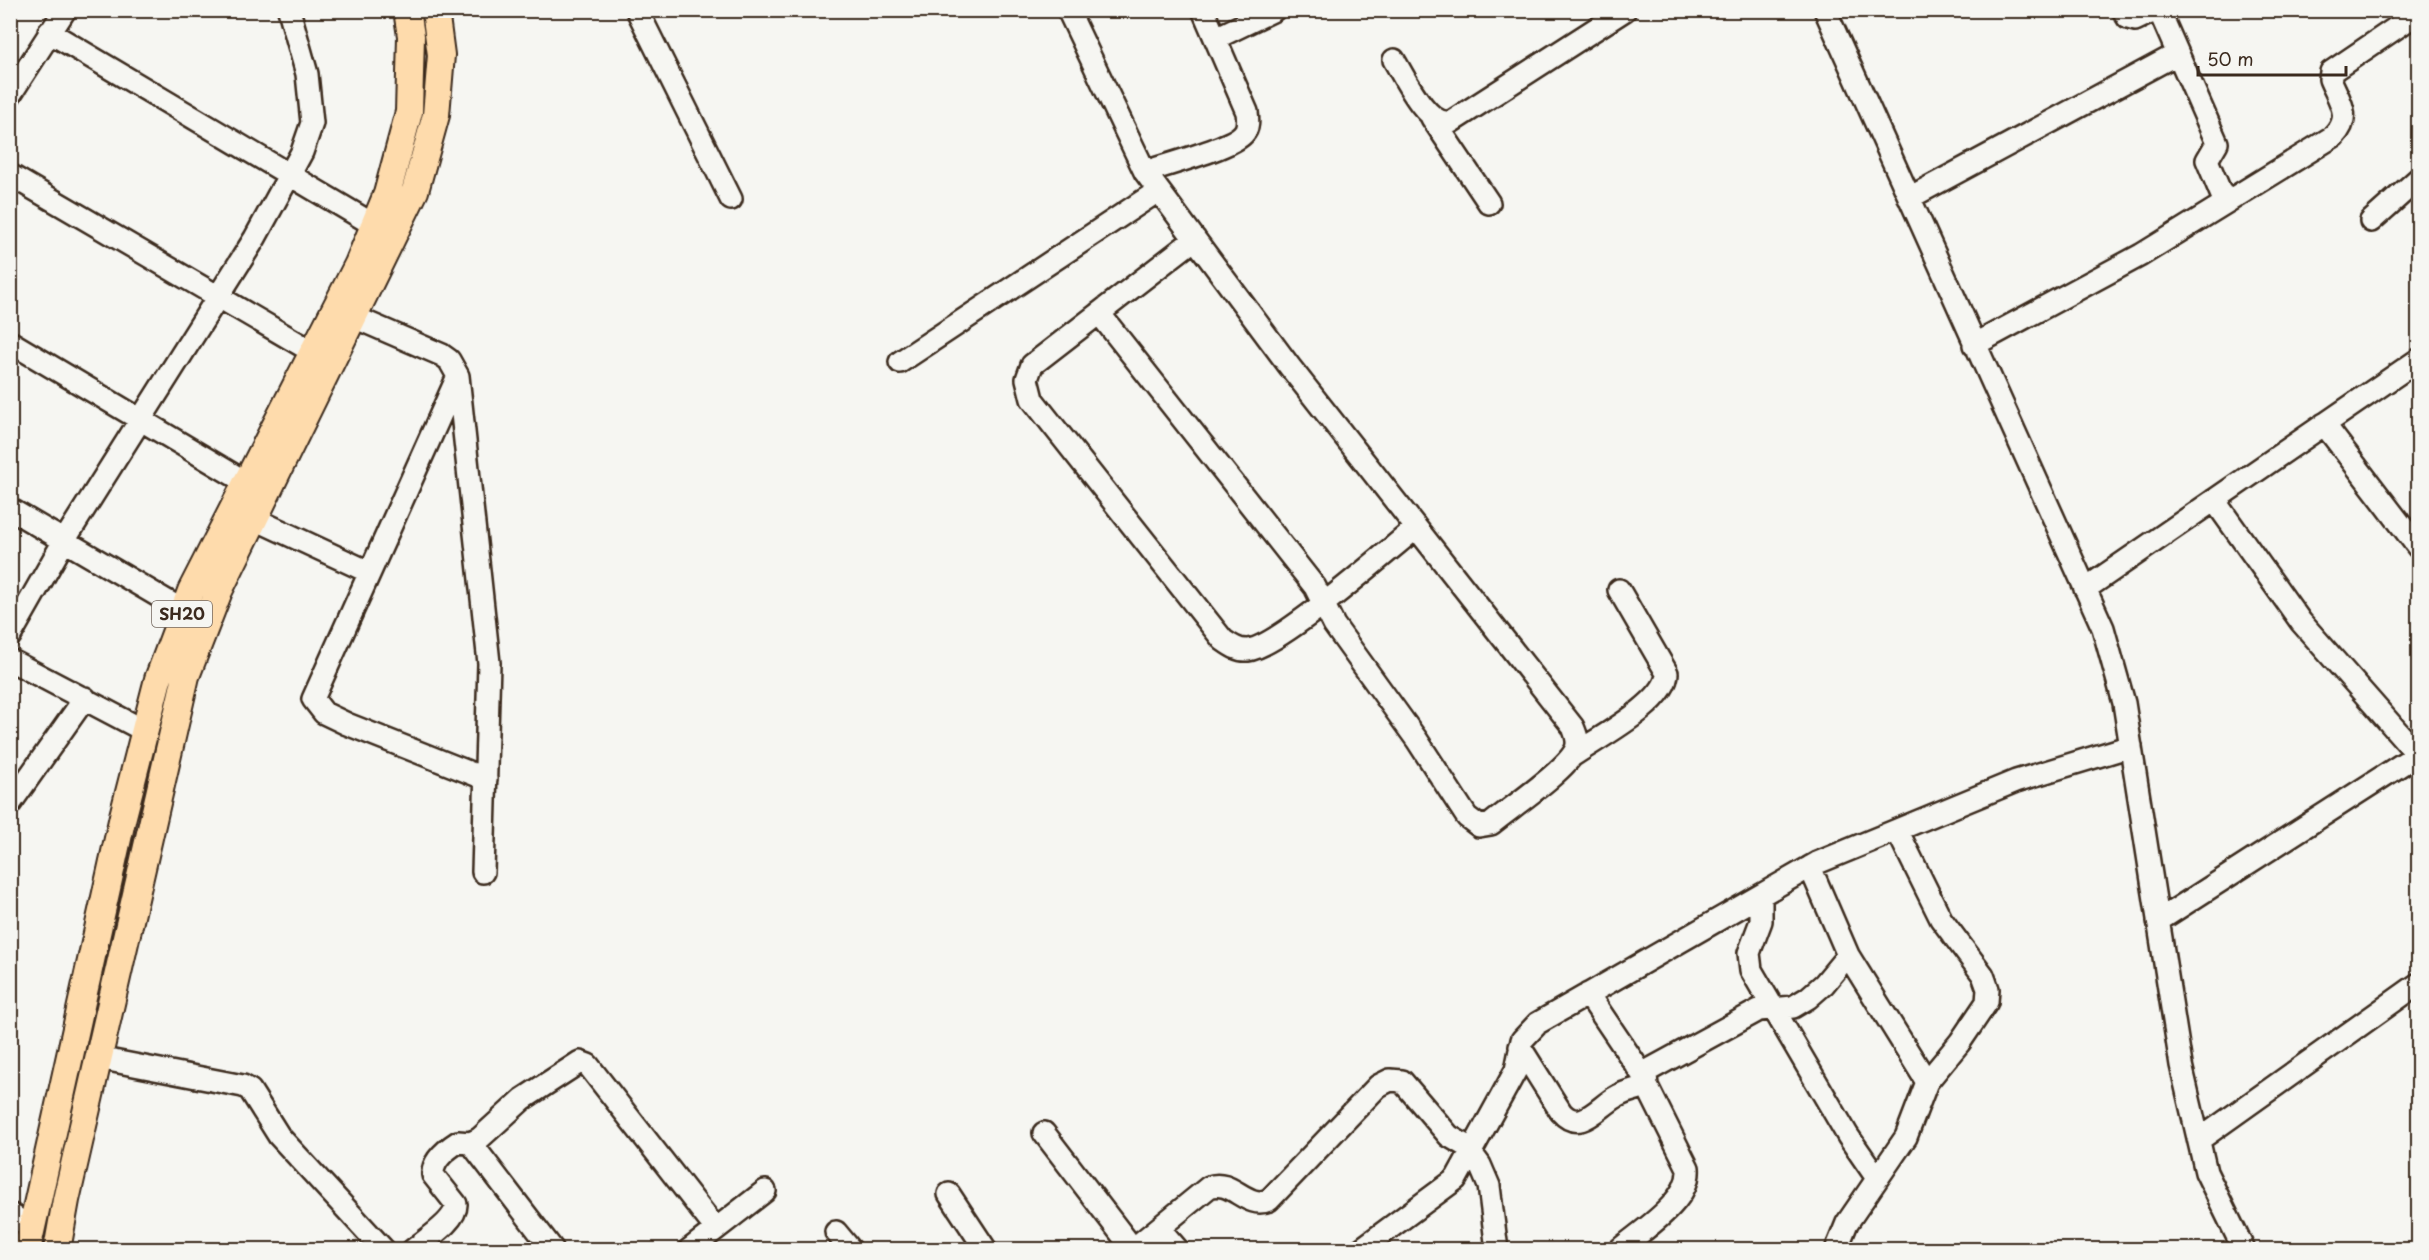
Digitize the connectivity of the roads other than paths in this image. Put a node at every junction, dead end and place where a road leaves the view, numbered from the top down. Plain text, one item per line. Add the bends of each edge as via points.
1 (65, 10) edge
2 (289, 10) edge
3 (407, 10) edge
4 (435, 10) edge
5 (637, 10) edge
6 (1068, 10) edge
7 (1203, 10) edge
8 (1274, 10) edge
9 (1625, 10) edge
10 (2123, 10) edge
11 (1830, 12) edge
12 (2418, 13) edge
13 (50, 32) junction
14 (1216, 38) junction
15 (2177, 54) junction
16 (1394, 60) dead end
17 (10, 95) edge
18 (1432, 117) junction
19 (1145, 172) junction
20 (10, 175) edge
21 (291, 176) junction
22 (2418, 179) edge
23 (1158, 191) junction
24 (1909, 198) junction
25 (731, 199) dead end
26 (1489, 202) dead end
27 (2225, 203) junction
28 (2371, 221) dead end
29 (374, 225) junction
30 (1195, 239) junction
31 (219, 295) junction
32 (1099, 313) junction
33 (354, 317) junction
34 (10, 342) edge
35 (1974, 345) junction
36 (314, 352) junction
37 (2418, 360) edge
38 (900, 362) dead end
39 (458, 376) junction
40 (141, 419) junction
41 (2324, 424) junction
42 (247, 483) junction
43 (2214, 500) junction
44 (10, 509) edge
45 (255, 519) junction
46 (1416, 528) junction
47 (64, 541) junction
48 (2418, 547) edge
49 (369, 572) junction
50 (2085, 589) junction
51 (1619, 590) dead end
52 (1322, 604) junction
53 (184, 611) junction
54 (10, 636) edge
55 (10, 660) edge
56 (85, 698) junction
57 (145, 731) junction
58 (2131, 746) junction
59 (2418, 754) edge
60 (1572, 756) junction
61 (486, 779) junction
62 (10, 804) edge
63 (1897, 830) junction
64 (1810, 867) junction
65 (483, 872) dead end
66 (1761, 895) junction
67 (2158, 921) junction
68 (1848, 955) junction
69 (2418, 984) edge
70 (1588, 994) junction
71 (1775, 1009) junction
72 (1520, 1047) junction
73 (98, 1058) junction
74 (1927, 1082) junction
75 (1646, 1083) junction
76 (1044, 1133) dead end
77 (2199, 1140) junction
78 (471, 1143) junction
79 (1471, 1152) junction
80 (1877, 1178) junction
81 (765, 1191) dead end
82 (949, 1194) dead end
83 (10, 1214) edge
84 (1159, 1228) junction
85 (716, 1229) junction
86 (836, 1232) dead end
87 (30, 1239) edge
88 (1132, 1249) edge
89 (57, 1250) edge
90 (384, 1250) edge
91 (413, 1250) edge
92 (553, 1250) edge
93 (689, 1250) edge
94 (851, 1250) edge
95 (986, 1250) edge
96 (1178, 1250) edge
97 (1360, 1250) edge
98 (1497, 1250) edge
99 (1619, 1250) edge
100 (1836, 1250) edge
101 (2244, 1250) edge

1 - 13 street
2 - 21 street via 307,74 312,123
3 - 29 main road, SH20 via 411,36 409,112 387,194
4 - 33 main road, SH20 via 441,55 433,126 415,191
5 - 25 street
6 - 19 street
7 - 14 street
8 - 14 street
9 - 18 street via 1460,118 1444,123
10 - 15 street via 2135,20 2159,12
11 - 24 street
12 - 27 street via 2331,72 2330,79 2345,116 2334,136
13 - 17 street
13 - 21 street
14 - 19 street via 1247,112 1245,133 1229,143
15 - 24 street
15 - 27 street via 2216,142 2207,160
16 - 18 street
18 - 26 street
19 - 23 street
20 - 31 street
21 - 29 street
21 - 31 street
22 - 28 street
23 - 30 street
23 - 38 street
24 - 35 street
27 - 35 street via 2141,255
29 - 36 main road, SH20
30 - 32 street
30 - 46 street
31 - 36 street
31 - 40 street
32 - 52 street via 1315,587
32 - 52 street via 1032,364 1027,379 1032,399 1229,644 1246,651 1262,646
33 - 39 street via 442,355
33 - 45 main road, SH20
34 - 40 street
35 - 50 street
36 - 42 main road, SH20
37 - 41 street
39 - 49 street
39 - 61 street via 488,649
40 - 42 street
40 - 47 street
41 - 43 street
41 - 48 street
42 - 53 main road, SH20
43 - 50 street
43 - 59 street via 2301,621
44 - 47 street
45 - 49 street
45 - 73 main road, SH20 via 219,591 186,676
46 - 52 street
46 - 60 street via 1573,727 1577,741
47 - 53 street
47 - 54 street
49 - 61 street via 314,693 315,704 347,724
50 - 58 street via 2103,628 2124,703
51 - 60 street via 1667,673 1667,681 1652,702
52 - 60 street via 1473,823 1485,827 1491,824
53 - 57 main road, SH20 via 158,679
55 - 56 street
56 - 57 street
56 - 62 street
57 - 87 main road, SH20
58 - 63 street via 2016,781
58 - 67 street
59 - 67 street
61 - 65 street
63 - 64 street
63 - 74 street via 1941,919 1975,962 1988,988 1987,1002 1975,1023
64 - 66 street
64 - 68 street
66 - 70 street
66 - 71 street via 1761,921 1749,964
67 - 77 street via 2181,1065
68 - 71 street via 1808,998 1793,1007
68 - 74 street
69 - 77 street
70 - 72 street via 1538,1023
70 - 75 street
71 - 75 street via 1759,1010 1653,1066 1646,1075
71 - 80 street via 1848,1136
72 - 75 street via 1566,1119 1586,1119 1618,1095
72 - 79 street via 1516,1070
73 - 89 main road, SH20
73 - 90 street via 250,1090 279,1136
74 - 80 street via 1906,1137
75 - 99 street via 1689,1177 1676,1202
76 - 88 street
77 - 101 street via 2206,1172
78 - 85 street via 523,1099 576,1063 584,1063
78 - 91 street via 454,1144 434,1166 433,1175 457,1207
78 - 92 street
79 - 84 street via 1449,1136 1402,1081 1390,1080 1377,1086 1269,1200 1252,1202 1216,1184
79 - 97 street via 1447,1188
79 - 98 street via 1489,1186
80 - 100 street via 1847,1223
81 - 85 street
82 - 95 street
83 - 87 street
84 - 88 street
84 - 96 street
85 - 93 street
86 - 94 street

